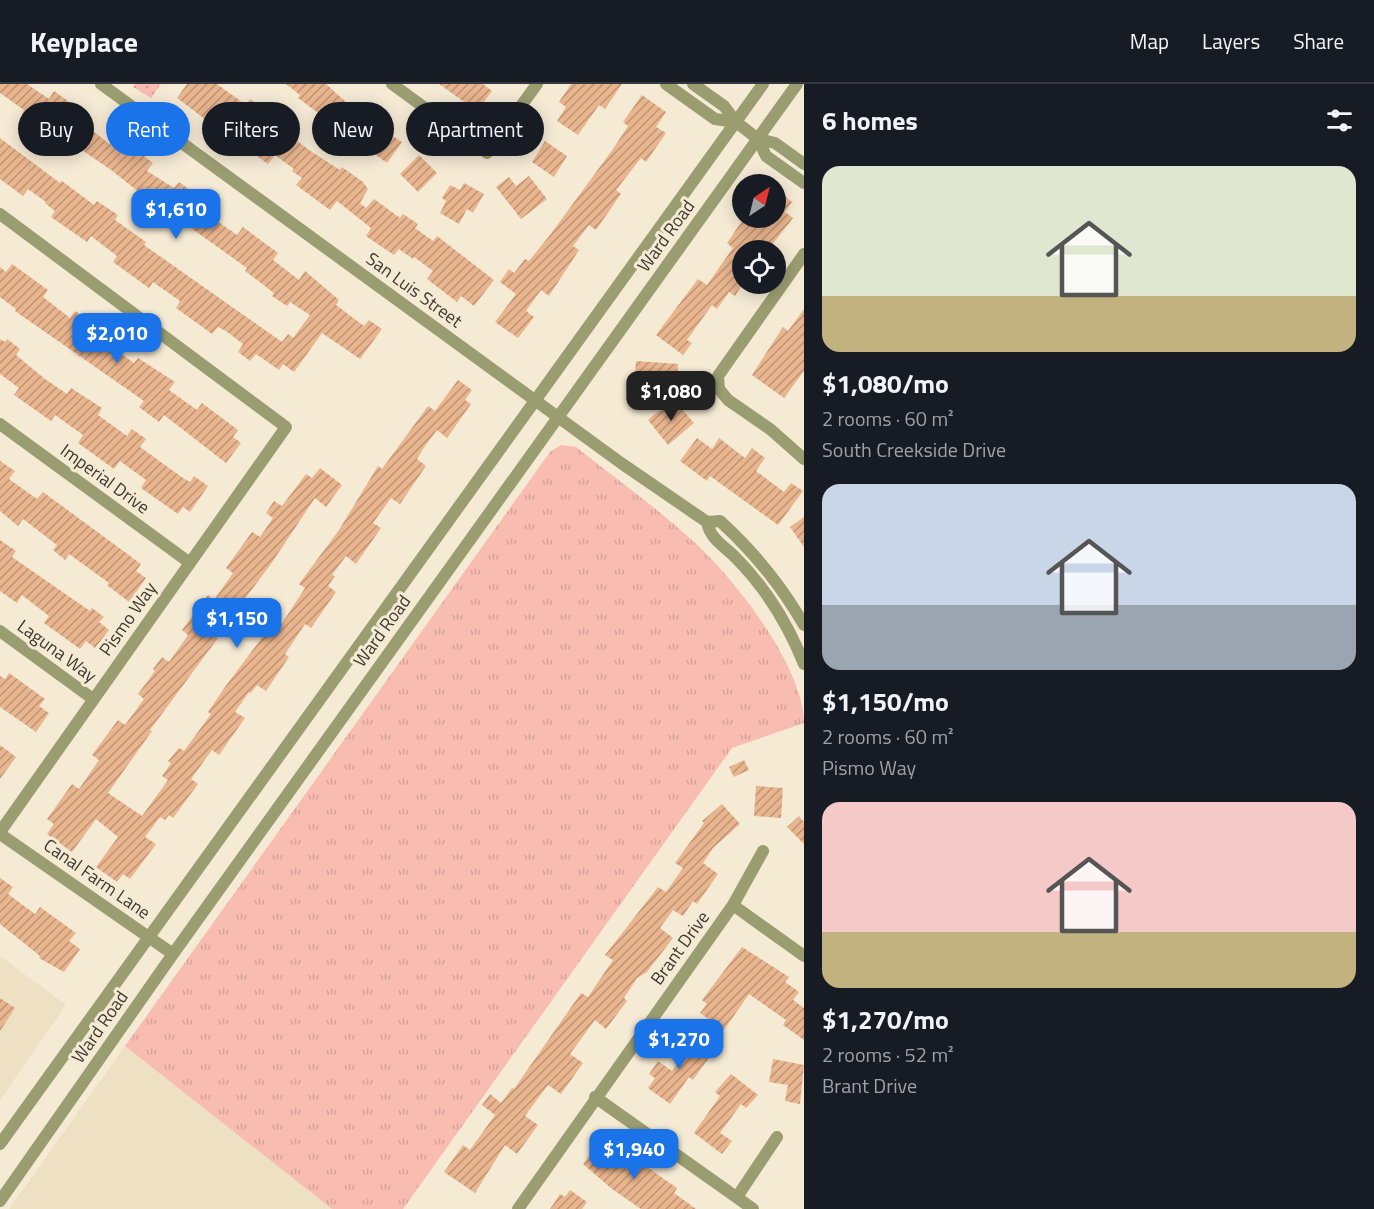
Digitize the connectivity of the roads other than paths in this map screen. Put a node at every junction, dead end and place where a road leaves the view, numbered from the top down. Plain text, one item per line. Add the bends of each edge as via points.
1 (101, 84) edge
2 (392, 84) edge
3 (537, 84) edge
4 (666, 84) edge
5 (693, 84) edge
6 (763, 84) edge
7 (797, 84) edge
8 (736, 122) junction
9 (758, 139) junction
10 (804, 164) edge
11 (804, 183) edge
12 (0, 214) edge
13 (804, 254) edge
14 (536, 402) junction
15 (558, 417) junction
16 (0, 424) edge
17 (804, 459) edge
18 (707, 522) junction
19 (189, 563) junction
20 (804, 626) edge
21 (0, 631) edge
22 (804, 664) edge
23 (93, 699) junction
24 (0, 833) edge
25 (763, 851) dead end
26 (733, 905) junction
27 (148, 937) junction
28 (173, 954) junction
29 (804, 956) edge
30 (595, 1097) junction
31 (777, 1137) dead end
32 (0, 1144) edge
33 (736, 1197) junction
34 (0, 1201) edge
35 (518, 1209) edge
36 (753, 1209) edge

1 - 14 street, San Luis Street
2 - 3 street via 488,153
4 - 8 street via 715,119
5 - 8 street via 724,106
6 - 8 street, Ward Road
7 - 9 street, Ward Road
8 - 9 street
8 - 14 street, Ward Road
9 - 10 street via 775,143
9 - 11 street via 766,156
9 - 15 street, Ward Road
12 - 19 street, Pismo Way via 286,427
13 - 17 street via 718,376 719,389 728,400
14 - 15 street, San Luis Street
14 - 27 street, Ward Road
15 - 18 street, San Luis Street
15 - 28 street, Ward Road
16 - 19 street, Imperial Drive
18 - 20 street, San Luis Street via 720,521 759,559
18 - 22 street, San Luis Street via 709,534 747,569 780,612
19 - 23 street, Pismo Way
21 - 23 street, Laguna Way
23 - 24 street, Pismo Way
24 - 27 street, Canal Farm Lane
25 - 26 street, Brant Drive
26 - 29 street
26 - 30 street, Brant Drive
27 - 28 street, Canal Farm Lane
27 - 32 street, Ward Road
28 - 34 street, Ward Road
30 - 33 street
30 - 35 street, Brant Drive
31 - 33 street
33 - 36 street

